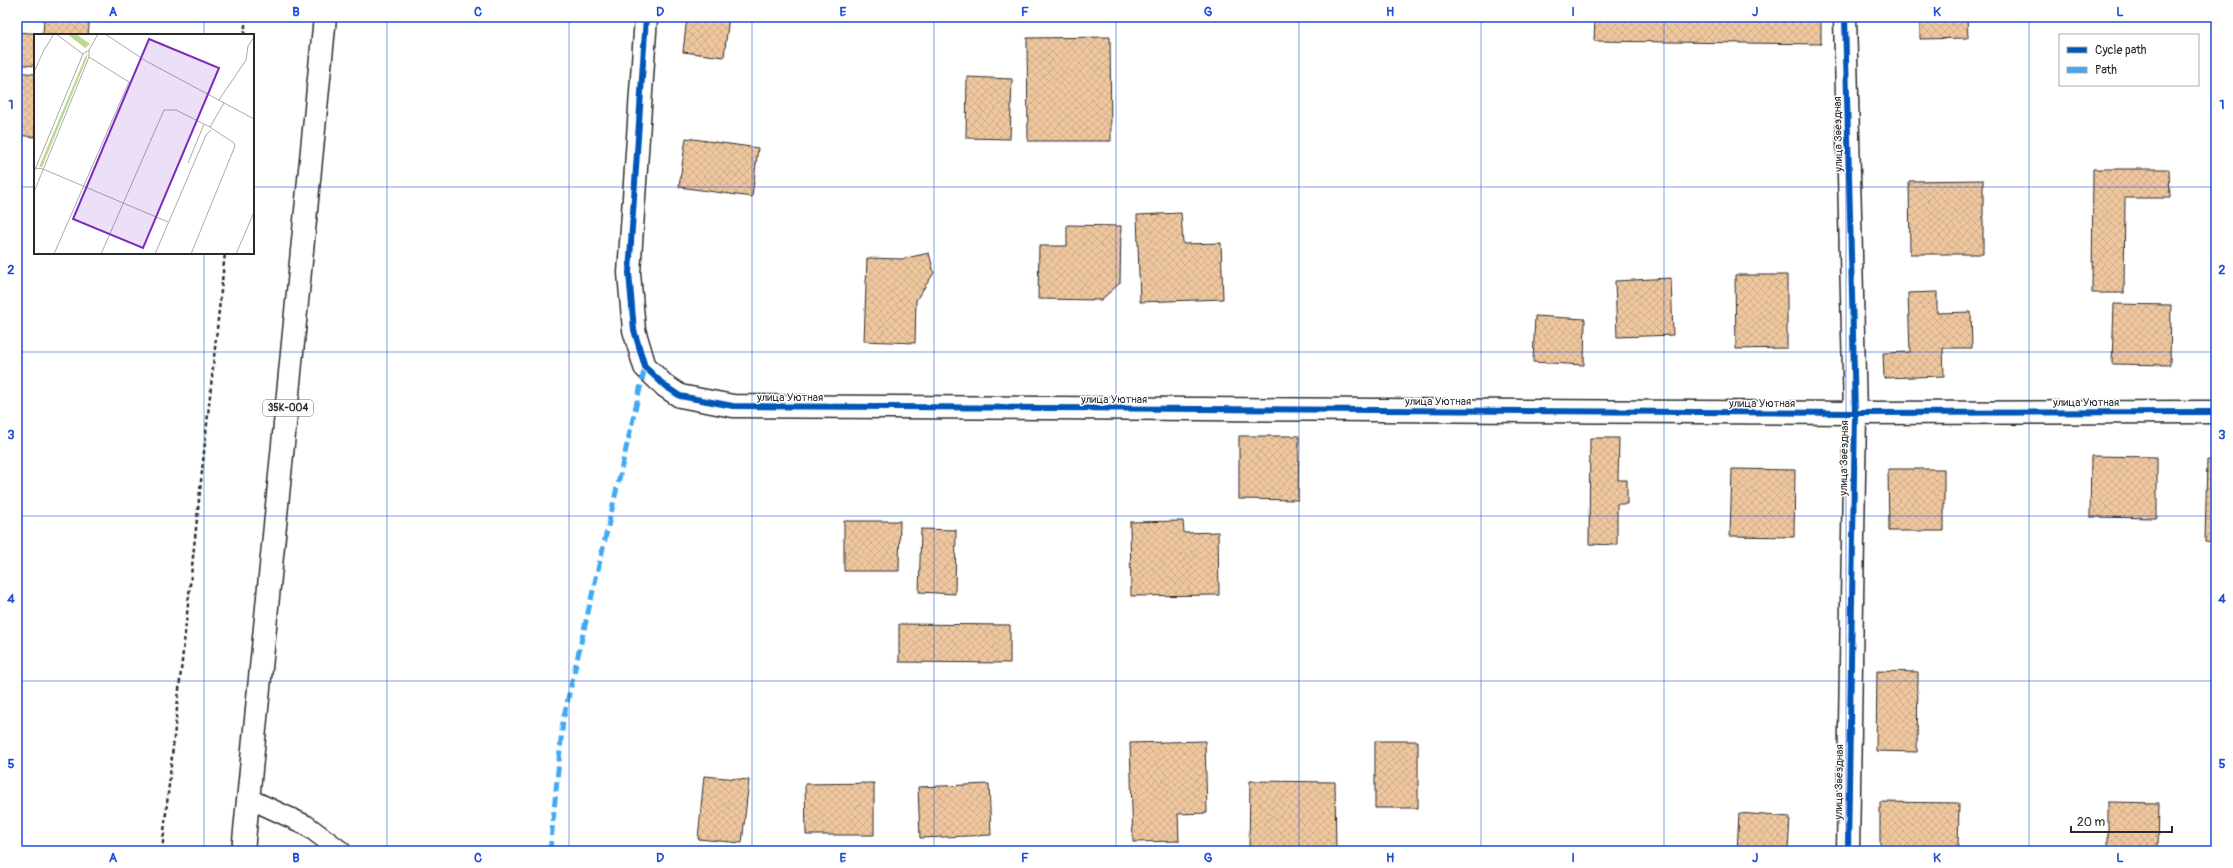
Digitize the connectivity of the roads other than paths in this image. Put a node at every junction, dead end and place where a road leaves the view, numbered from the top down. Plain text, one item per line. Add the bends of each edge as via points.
1 (325, 17) edge
2 (646, 17) edge
3 (1845, 17) edge
4 (2216, 412) edge
5 (1855, 413) junction
6 (250, 799) junction
7 (243, 851) edge
8 (342, 851) edge
9 (1848, 851) edge

1 - 6 street, 35К-004
2 - 5 street, улица Уютная via 629,273 634,330 645,367 664,386 680,396 733,406
3 - 5 street, улица Звёздная
4 - 5 street, улица Уютная
5 - 9 street, улица Звёздная
6 - 7 street, 35К-004
6 - 8 lane via 306,825

